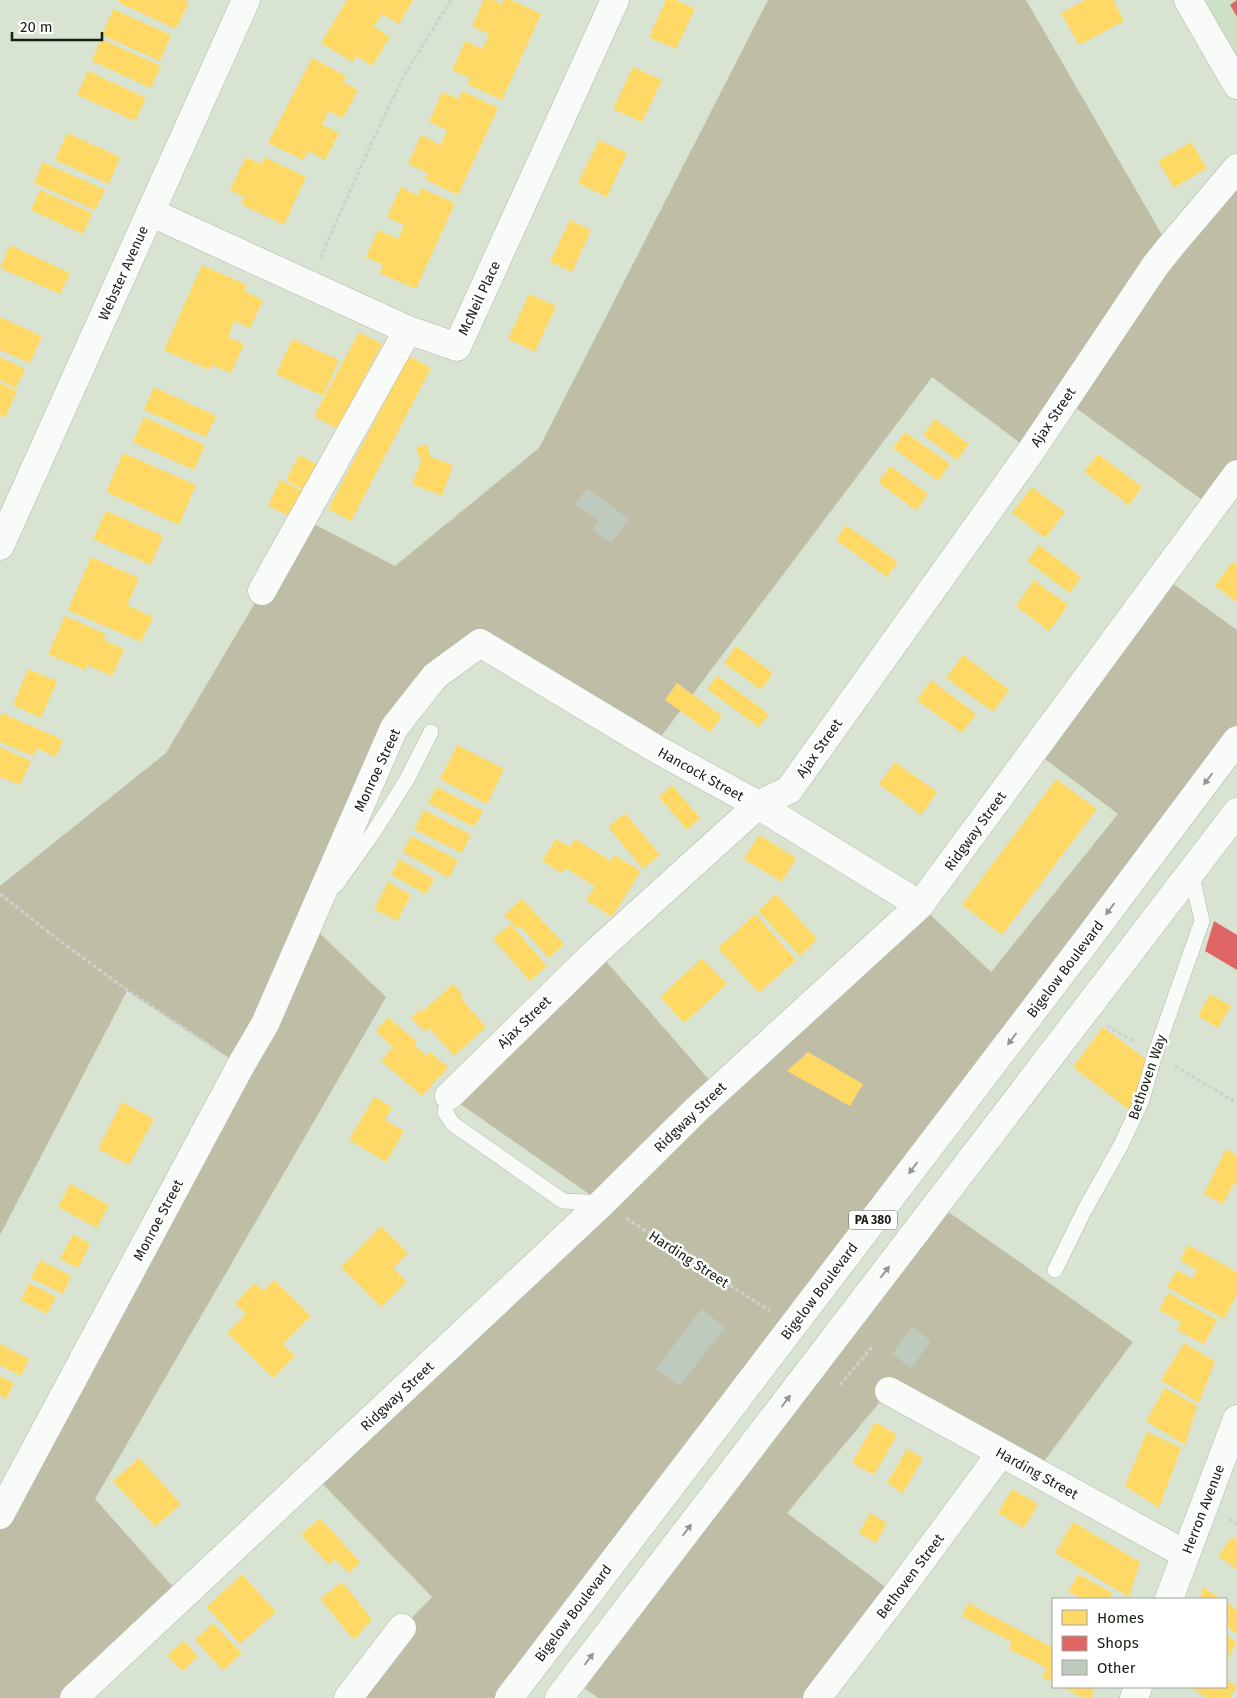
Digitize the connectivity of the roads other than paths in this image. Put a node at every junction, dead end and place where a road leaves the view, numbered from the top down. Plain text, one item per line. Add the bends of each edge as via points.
1 (246, 0) edge
2 (615, 0) edge
3 (1188, 0) edge
4 (1237, 85) edge
5 (1237, 168) edge
6 (150, 212) junction
7 (408, 330) junction
8 (1237, 474) edge
9 (0, 546) edge
10 (262, 590) dead end
11 (480, 643) joint
12 (431, 732) dead end
13 (1237, 740) edge
14 (758, 806) junction
15 (1237, 812) edge
16 (1192, 872) junction
17 (920, 905) junction
18 (309, 923) junction
19 (449, 1096) joint
20 (613, 1210) junction
21 (1055, 1270) dead end
22 (889, 1391) dead end
23 (1237, 1419) edge
24 (1001, 1453) junction
25 (0, 1514) edge
26 (1185, 1554) junction
27 (1169, 1598) edge
28 (402, 1628) dead end
29 (74, 1698) edge
30 (348, 1698) edge
31 (509, 1698) edge
32 (559, 1698) edge
33 (817, 1698) edge

1 - 6 street, Webster Avenue
2 - 7 street, McNeil Place via 457,346
3 - 4 street
5 - 14 street, Ajax Street via 1156,266 1031,450 789,790
6 - 7 street, McNeil Place
6 - 9 street, Webster Avenue
7 - 10 street
8 - 17 street, Ridgway Street
11 - 14 street, Hancock Street via 653,748
11 - 18 street, Monroe Street via 434,676 394,728
12 - 18 lane, Monroe Street via 406,781 373,833
13 -> 31 street, Bigelow Boulevard / PA 380
14 - 17 street, Hancock Street
14 - 19 street, Ajax Street via 597,952
15 - 16 street, PA 380
16 - 21 lane, Bethoven Way via 1202,921 1142,1100
32 -> 16 street, PA 380
17 - 20 street, Ridgway Street via 697,1109
18 - 25 street, Monroe Street via 265,1024
19 - 20 lane, Ajax Street via 445,1112 453,1124 539,1185 563,1201
20 - 29 street, Ridgway Street
22 - 24 street, Harding Street
23 - 26 street, Herron Avenue
24 - 26 street, Harding Street
24 - 33 street, Bethoven Street
26 - 27 street, Herron Avenue
28 - 30 street

